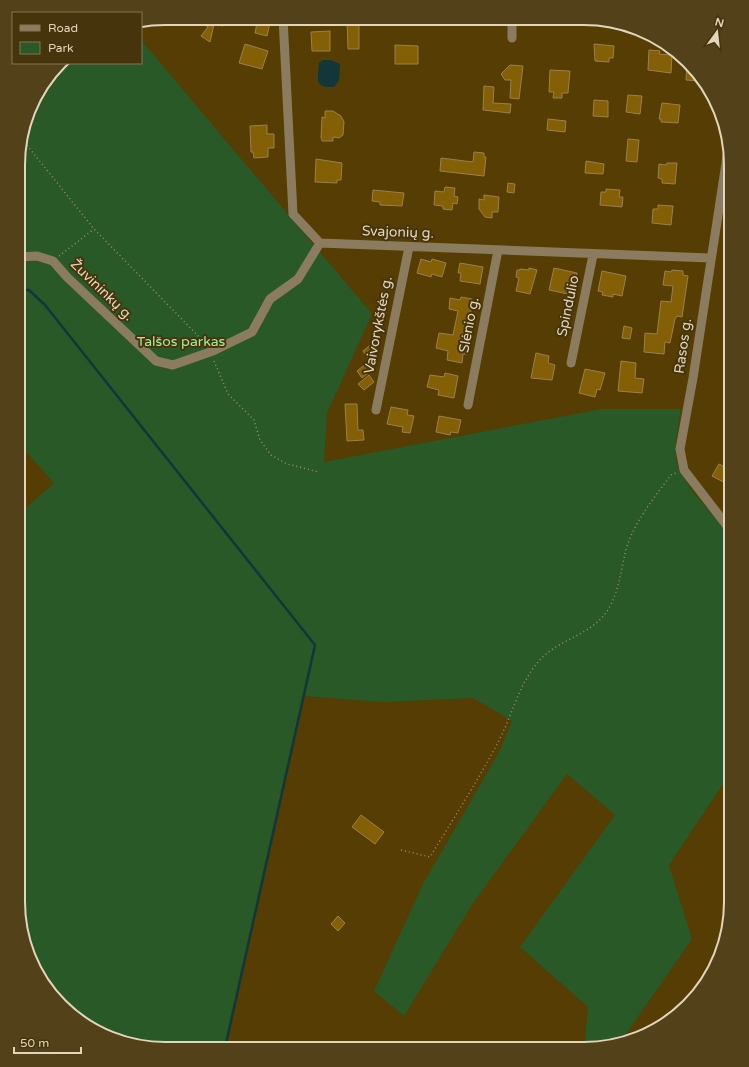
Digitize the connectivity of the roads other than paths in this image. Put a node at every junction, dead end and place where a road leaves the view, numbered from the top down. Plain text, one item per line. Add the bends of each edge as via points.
1 (283, 25) edge
2 (512, 25) edge
3 (512, 38) dead end
4 (724, 174) edge
5 (320, 243) junction
6 (409, 247) junction
7 (498, 250) junction
8 (593, 255) junction
9 (25, 257) edge
10 (710, 258) junction
11 (570, 363) dead end
12 (468, 406) dead end
13 (376, 410) dead end
14 (724, 522) edge

1 - 5 street via 293,214
2 - 3 street
4 - 10 street, Rasos g.
5 - 6 street, Svajonių g.
5 - 9 street, Žuvininkų g. via 298,279 270,299 252,332 213,351 173,365 156,361 53,261 37,256
6 - 7 street, Svajonių g.
6 - 13 street, Vaivorykštės g.
7 - 8 street, Svajonių g.
7 - 12 street, Slėnio g.
8 - 10 street, Svajonių g.
8 - 11 street, Spindulio
10 - 14 street, Rasos g. via 680,449 684,470

